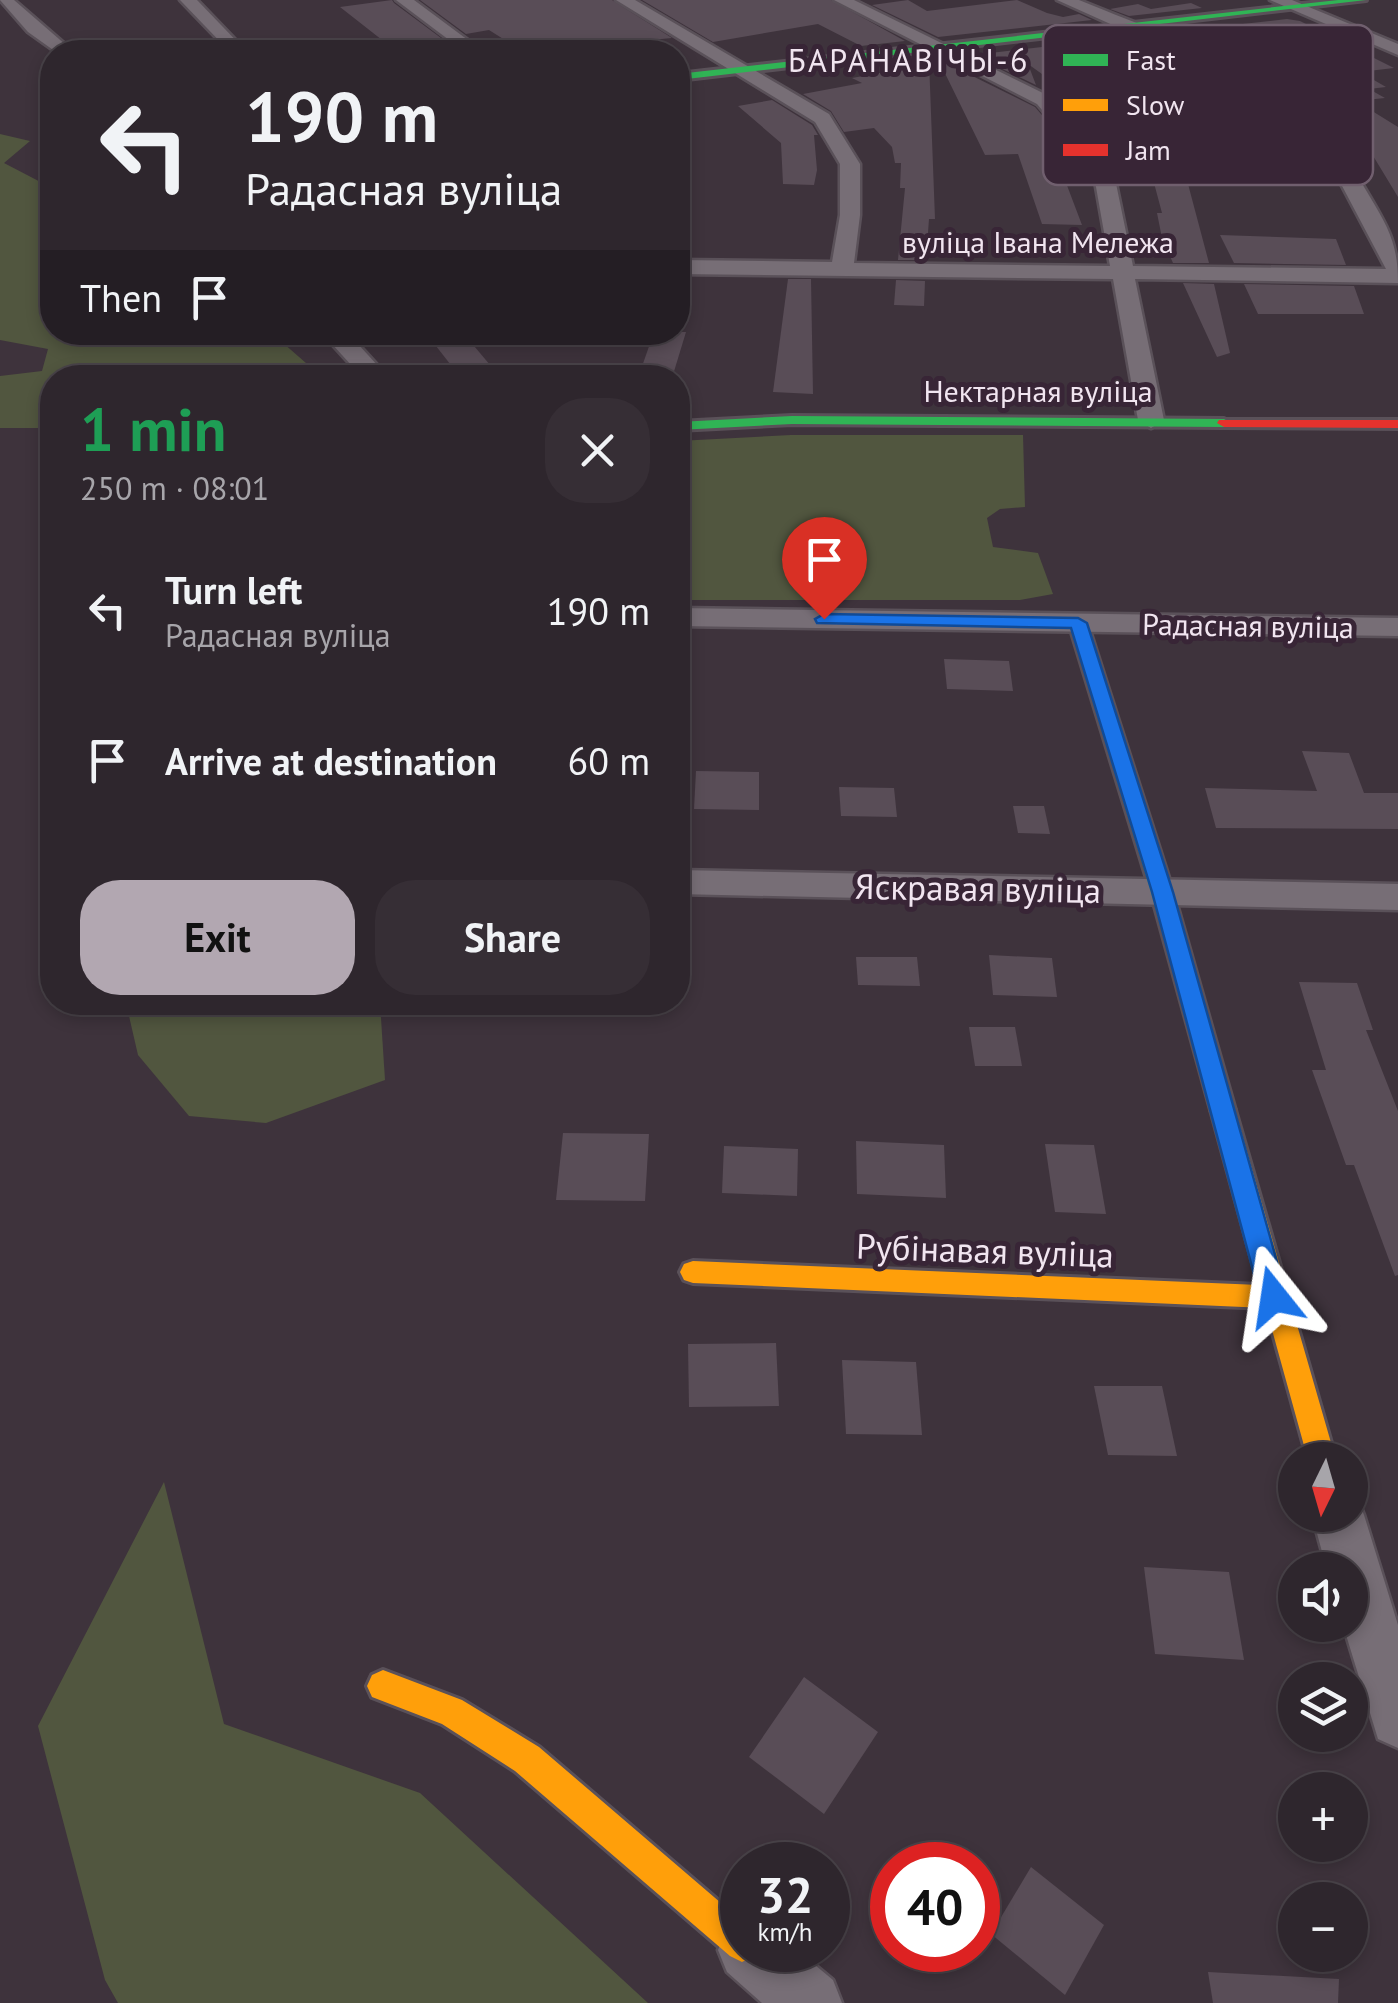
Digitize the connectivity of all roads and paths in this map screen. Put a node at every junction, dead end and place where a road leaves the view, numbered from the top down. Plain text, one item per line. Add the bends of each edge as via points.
1 (5, 0) edge
2 (188, 0) edge
3 (404, 0) edge
4 (624, 0) edge
5 (842, 0) edge
6 (1065, 0) edge
7 (1362, 0) edge
8 (1288, 4) edge
9 (1126, 25) edge
10 (1135, 25) edge
11 (1338, 25) edge
12 (1043, 36) edge
13 (49, 40) edge
14 (227, 40) edge
15 (459, 40) edge
16 (1373, 40) edge
17 (941, 48) junction
18 (1398, 50) edge
19 (740, 70) junction
20 (690, 76) edge
21 (1043, 101) edge
22 (1106, 185) edge
23 (1354, 185) edge
24 (690, 267) edge
25 (842, 270) junction
26 (1122, 272) junction
27 (1398, 274) edge
28 (345, 345) edge
29 (365, 365) edge
30 (1151, 420) junction
31 (1398, 424) edge
32 (690, 425) edge
33 (690, 617) edge
34 (1078, 623) junction
35 (1398, 628) edge
36 (690, 882) edge
37 (1162, 892) junction
38 (1398, 897) edge
39 (693, 1272) dead end
40 (1274, 1297) junction
41 (1317, 1442) edge
42 (1343, 1532) edge
43 (383, 1686) dead end
44 (1398, 1719) edge
45 (720, 1925) edge
46 (774, 1972) edge
47 (810, 2003) edge

1 - 13 street
2 - 14 street
3 - 15 street
4 - 19 street
5 - 17 street
6 - 9 street
7 - 8 street
8 - 10 street
8 - 11 street
12 - 17 street
16 - 18 street
17 - 19 street
17 - 21 street
19 - 20 street
19 - 25 street via 822,118 850,164
22 - 26 street
23 - 27 street
24 - 25 street, вуліца Івана Мележа
25 - 26 street, вуліца Івана Мележа
26 - 27 street, вуліца Івана Мележа
26 - 30 street
28 - 29 street
30 - 31 street, Нектарная вуліца
30 - 32 street, Нектарная вуліца
33 - 34 street, Радасная вуліца
34 - 35 street, Радасная вуліца
34 - 37 street
36 - 37 street, Яскравая вуліца
37 - 38 street, Яскравая вуліца
37 - 40 street
39 - 40 street, Рубінавая вуліца
40 - 41 street
42 - 44 street
43 - 45 street via 451,1711 528,1759
46 - 47 street

